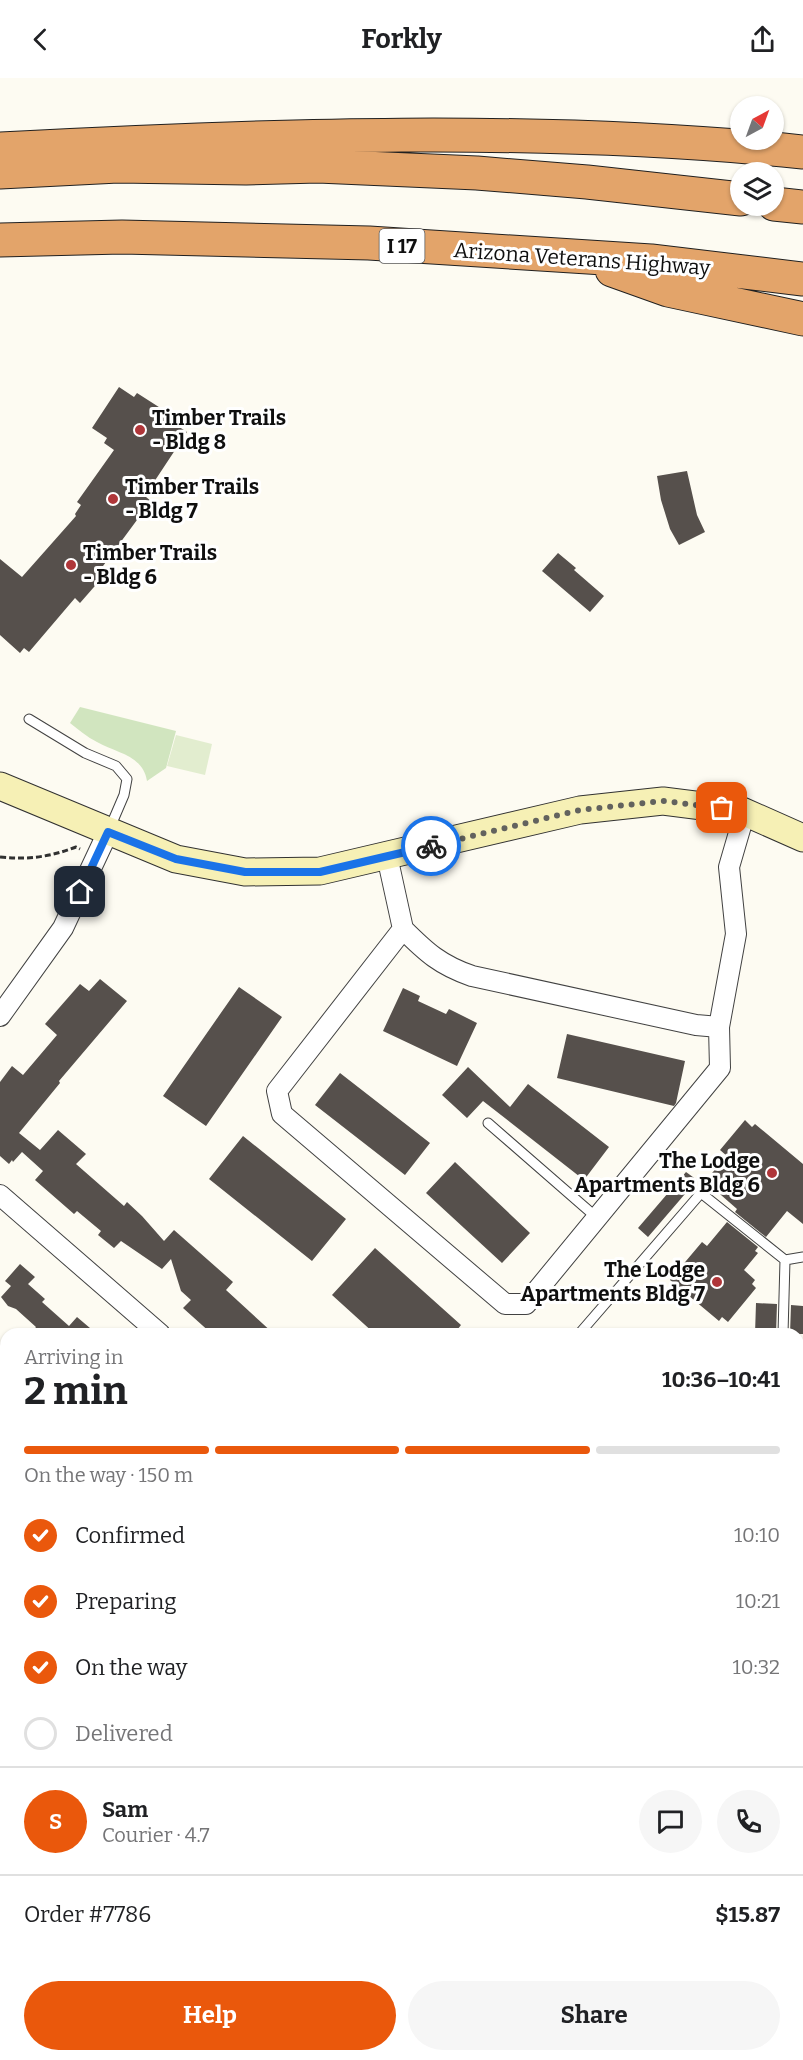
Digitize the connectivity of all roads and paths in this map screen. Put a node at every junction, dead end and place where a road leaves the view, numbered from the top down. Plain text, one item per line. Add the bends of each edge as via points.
1 (0, 149) edge
2 (803, 152) edge
3 (0, 172) edge
4 (730, 199) edge
5 (784, 205) edge
6 (803, 207) edge
7 (0, 240) edge
8 (580, 257) junction
9 (803, 279) edge
10 (803, 319) edge
11 (29, 719) dead end
12 (0, 786) edge
13 (745, 812) junction
14 (108, 832) junction
15 (803, 838) edge
16 (76, 847) dead end
17 (387, 856) junction
18 (0, 857) edge
19 (403, 929) junction
20 (0, 1016) edge
21 (718, 1027) junction
22 (488, 1123) dead end
23 (0, 1195) edge
24 (596, 1217) junction
25 (803, 1257) edge
26 (785, 1260) junction
27 (153, 1328) edge
28 (584, 1328) edge
29 (783, 1328) edge

1 - 2 highway via 368,135 582,138
3 - 4 highway via 117,166 318,166 499,175
5 - 6 highway
7 - 8 highway, Arizona Veterans Highway / I 17 via 122,237 369,243
8 - 9 highway, Arizona Veterans Highway / I 17
8 - 10 highway via 668,290
11 - 14 lane via 85,753 116,766 127,779
12 - 14 street
13 - 15 street
13 - 17 street via 663,801 580,810
13 - 21 street via 729,867 736,934
14 - 17 street via 176,859 245,872 320,872
14 - 20 street via 63,928
16 - 18 path via 55,855
17 - 19 street
19 - 21 street via 432,957 472,976
19 - 24 street via 277,1091 282,1114 505,1304 525,1304
21 - 24 street via 720,1068
22 - 24 lane
23 - 27 street
25 - 26 lane
26 - 28 lane via 701,1193
26 - 29 lane

